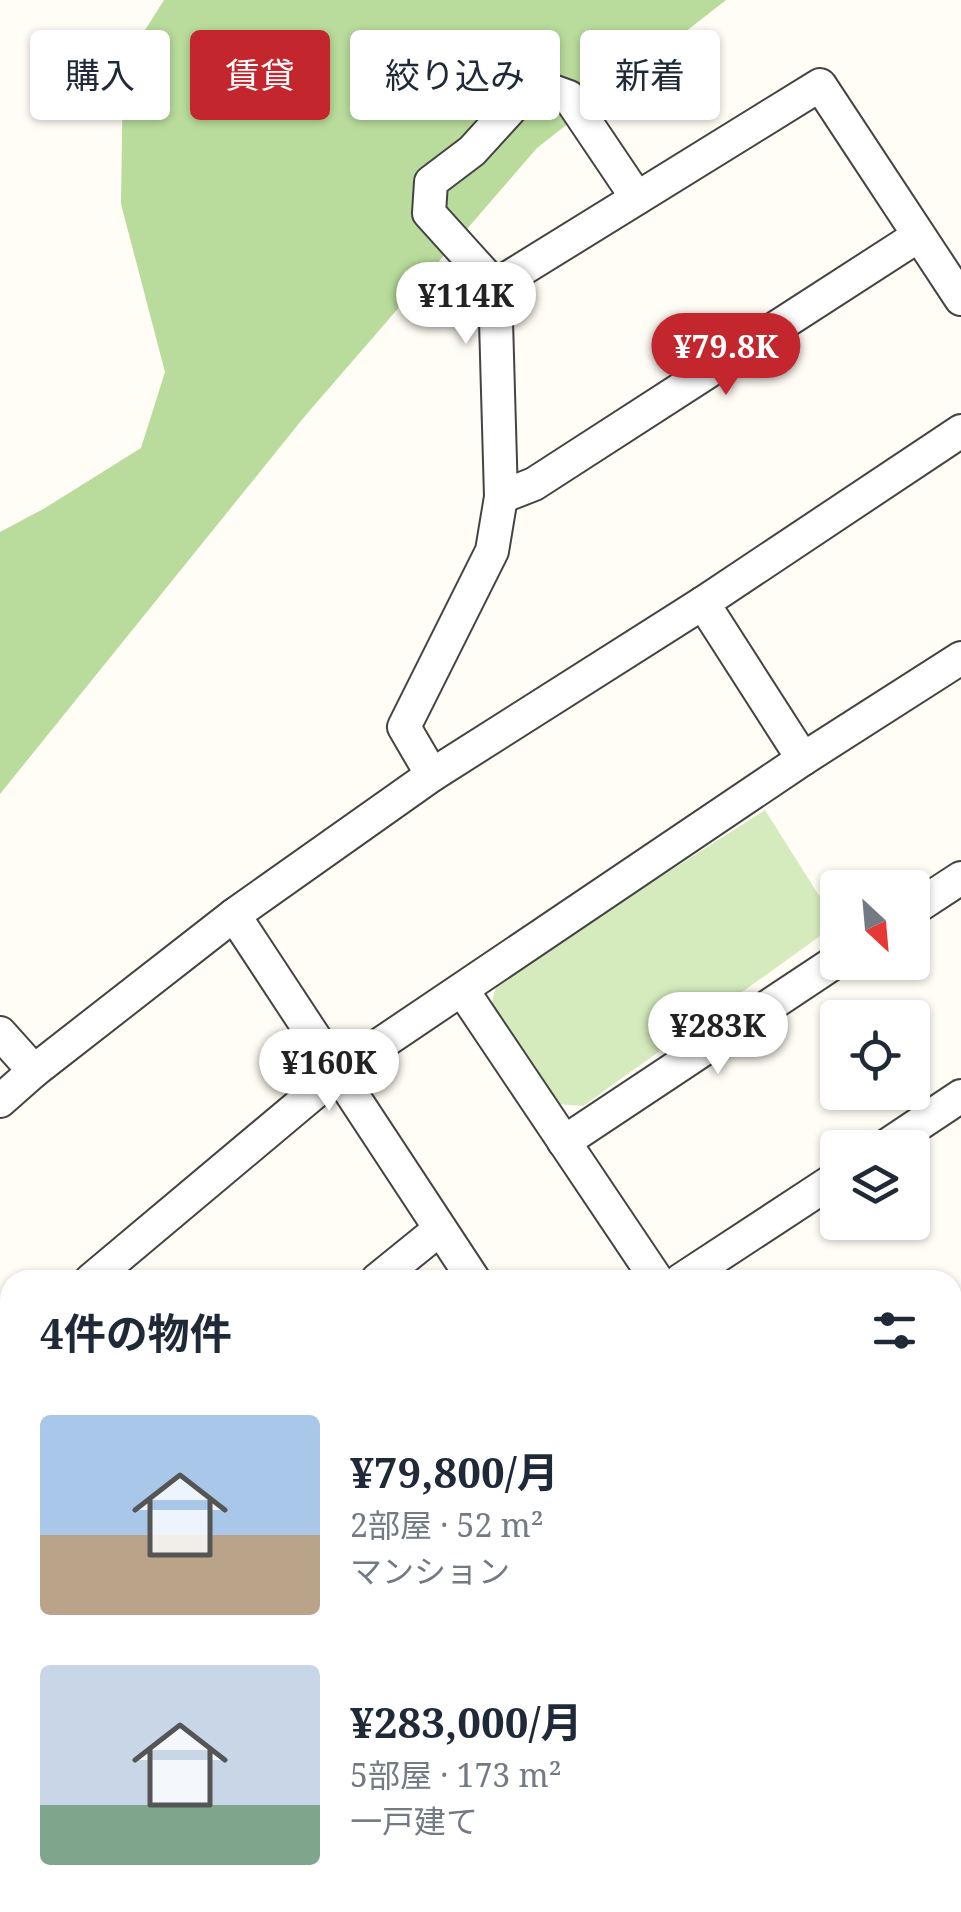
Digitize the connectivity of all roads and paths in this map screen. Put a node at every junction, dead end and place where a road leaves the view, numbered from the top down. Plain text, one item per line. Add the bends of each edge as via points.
1 (637, 198) junction
2 (918, 236) junction
3 (495, 286) junction
4 (961, 299) edge
5 (961, 430) edge
6 (501, 498) junction
7 (702, 603) junction
8 (961, 658) edge
9 (803, 759) junction
10 (432, 775) junction
11 (961, 878) edge
12 (930, 898) edge
13 (234, 915) junction
14 (820, 972) edge
15 (463, 991) junction
16 (0, 1033) edge
17 (34, 1071) junction
18 (339, 1072) junction
19 (961, 1096) edge
20 (0, 1102) edge
21 (910, 1130) edge
22 (564, 1142) junction
23 (820, 1189) edge
24 (440, 1230) junction
25 (103, 1270) edge
26 (390, 1270) edge
27 (467, 1270) edge
28 (650, 1270) edge
29 (696, 1270) edge

1 - 2 street via 820,85
1 - 3 street
1 - 3 street via 569,97 533,84 472,151 432,182 429,213
2 - 4 street
2 - 6 street via 534,484
3 - 6 street
5 - 7 street
6 - 10 street via 492,551 404,727
7 - 9 street
7 - 10 street
8 - 9 street
9 - 15 street
10 - 13 street
11 - 12 street
13 - 17 street
13 - 18 street
14 - 22 street
15 - 18 street
15 - 22 street
16 - 17 street
17 - 20 street
18 - 24 street
18 - 25 street
19 - 21 street
22 - 28 street
23 - 29 street
24 - 26 street
24 - 27 street

